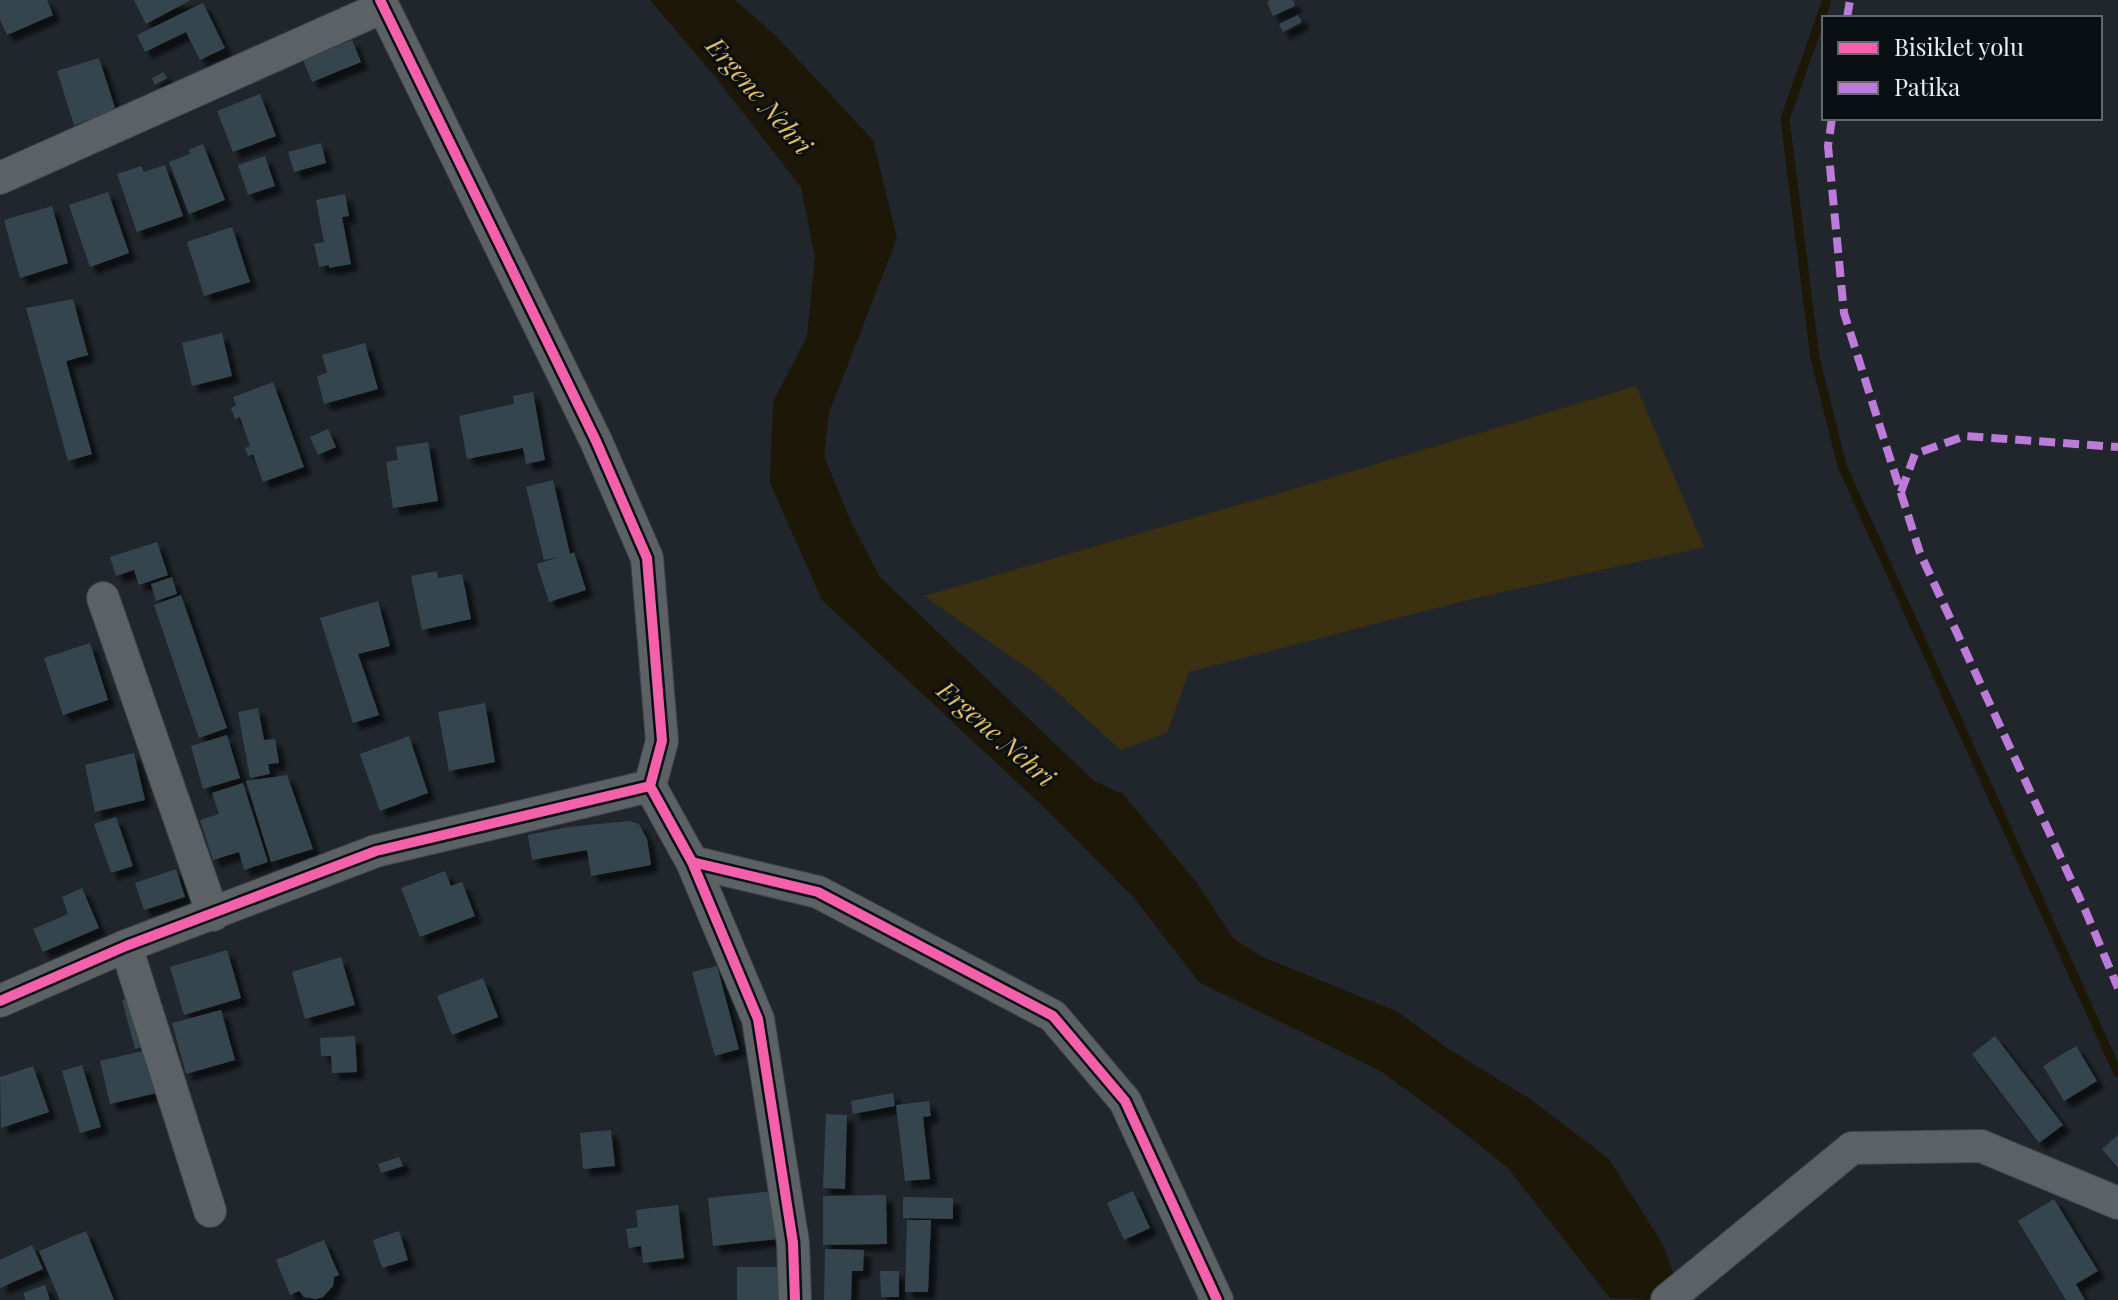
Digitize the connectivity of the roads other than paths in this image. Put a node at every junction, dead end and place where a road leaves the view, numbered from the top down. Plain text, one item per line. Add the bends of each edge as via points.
1 (382, 3) edge
2 (0, 178) edge
3 (103, 598) dead end
4 (650, 786) junction
5 (692, 862) junction
6 (213, 915) junction
7 (126, 946) junction
8 (0, 1001) edge
9 (2118, 1203) edge
10 (210, 1211) dead end
11 (795, 1300) edge
12 (1217, 1300) edge
13 (1667, 1300) edge

1 - 2 street
1 - 4 street via 596,441 647,558 662,741
3 - 6 street
4 - 5 street
4 - 6 street via 376,851
5 - 11 street via 758,1019 793,1243
5 - 12 street via 818,892 1053,1016 1125,1101
6 - 7 street
7 - 8 street
7 - 10 street
9 - 13 street via 1981,1146 1852,1148

